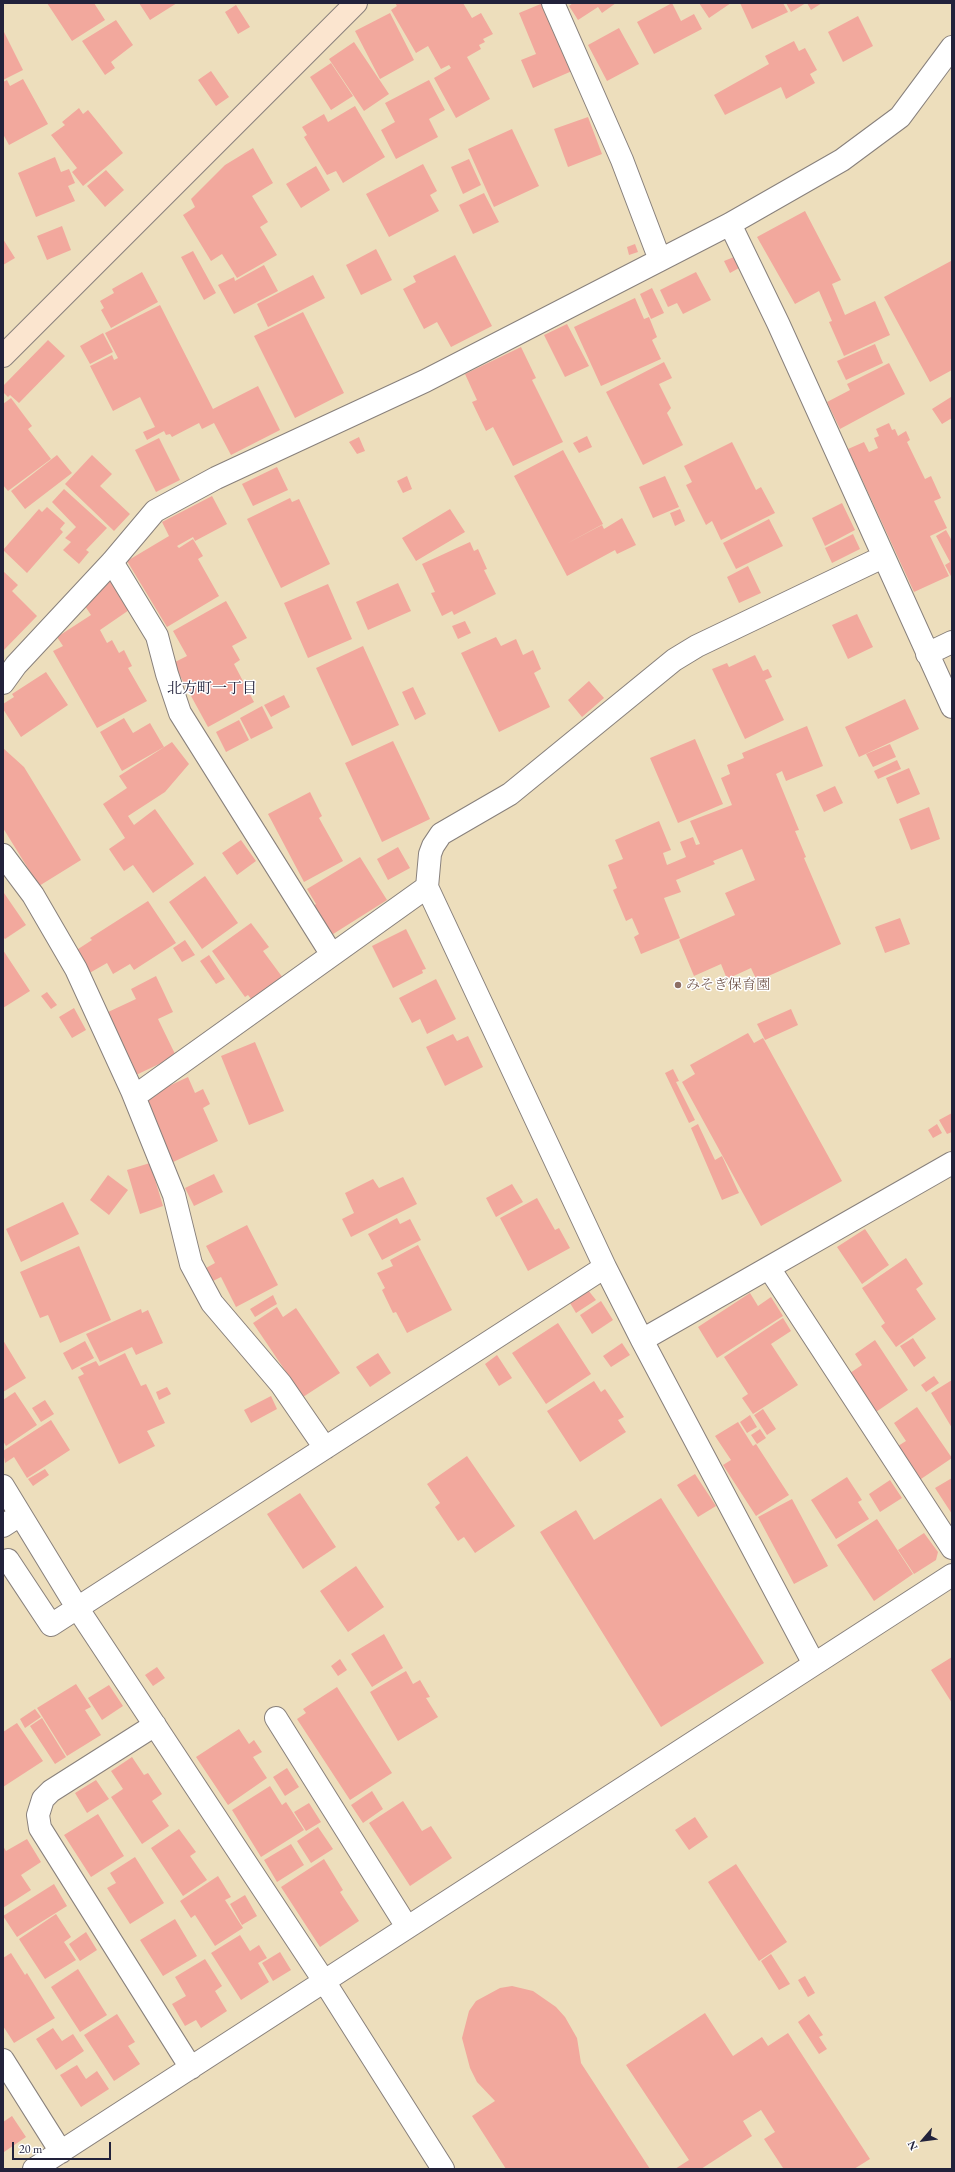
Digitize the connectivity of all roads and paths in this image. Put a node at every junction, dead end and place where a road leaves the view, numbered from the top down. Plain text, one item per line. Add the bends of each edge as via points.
1 (356, 3) edge
2 (553, 3) edge
3 (952, 47) edge
4 (730, 224) junction
5 (660, 260) junction
6 (3, 356) edge
7 (883, 557) junction
8 (112, 562) junction
9 (952, 642) edge
10 (927, 654) junction
11 (3, 683) edge
12 (952, 707) edge
13 (3, 855) edge
14 (427, 887) junction
15 (332, 955) junction
16 (134, 1096) junction
17 (952, 1163) edge
18 (606, 1267) junction
19 (769, 1268) junction
20 (642, 1340) junction
21 (325, 1448) junction
22 (3, 1486) edge
23 (11, 1521) edge
24 (952, 1548) edge
25 (3, 1563) edge
26 (952, 1575) edge
27 (78, 1609) junction
28 (814, 1664) junction
29 (276, 1718) dead end
30 (155, 1725) junction
31 (407, 1927) junction
32 (324, 1982) junction
33 (3, 2060) edge
34 (191, 2068) junction
35 (61, 2152) junction
36 (34, 2169) edge
37 (443, 2169) edge

1 - 6 street
2 - 5 street via 622,160
3 - 4 street via 900,118 842,160
4 - 5 street
4 - 7 street via 778,323
5 - 8 street via 425,381 216,478 156,511
7 - 10 street
7 - 14 street via 697,646 674,660 510,794 441,834 430,854
8 - 11 street via 16,665
8 - 15 street via 157,636 180,713
9 - 10 street
10 - 12 street
13 - 16 street via 33,895 76,968
14 - 15 street
14 - 18 street
15 - 16 street
16 - 21 street via 174,1195 191,1264 212,1303 281,1384
17 - 19 street
18 - 20 street
18 - 21 street
19 - 20 street
19 - 24 street
20 - 28 street
21 - 27 street
22 - 23 street
23 - 27 street
25 - 27 street via 8,1560 51,1625
26 - 28 street
27 - 30 street
28 - 31 street
29 - 31 street
30 - 32 street
30 - 34 street via 51,1791 42,1800 38,1815 40,1828
31 - 32 street
32 - 34 street
32 - 37 street
33 - 35 street
34 - 35 street
35 - 36 street

